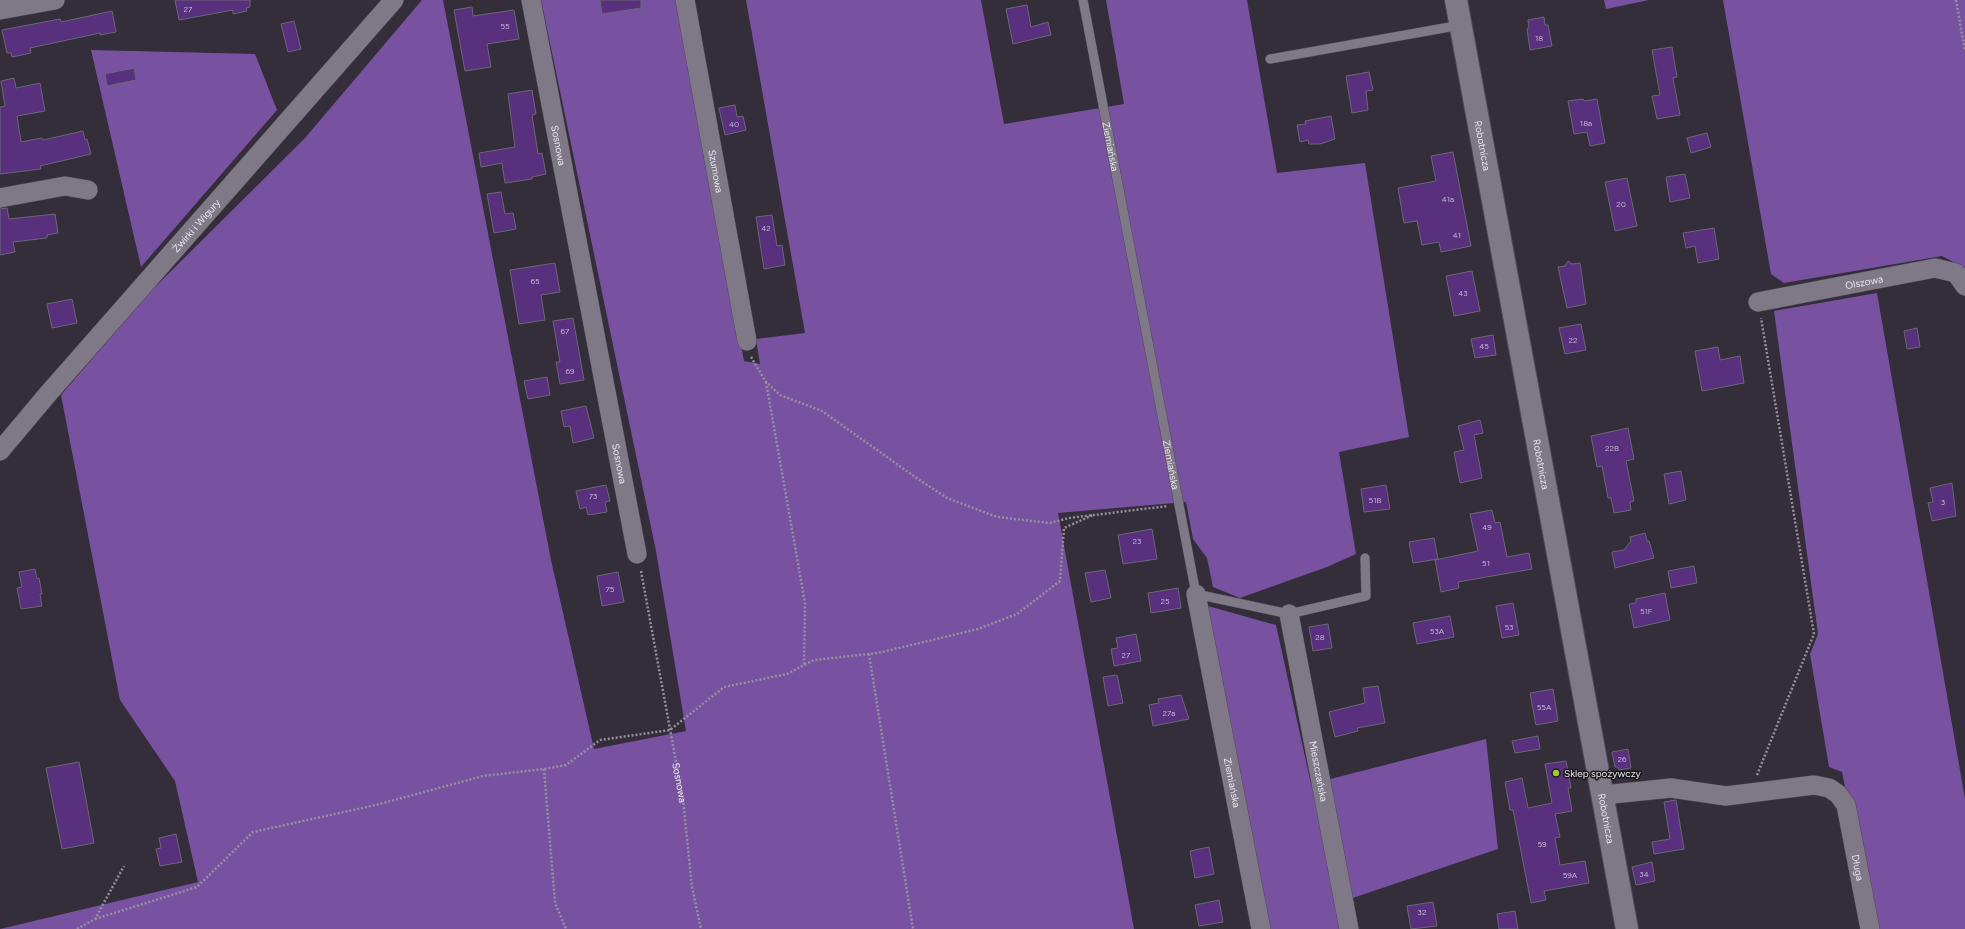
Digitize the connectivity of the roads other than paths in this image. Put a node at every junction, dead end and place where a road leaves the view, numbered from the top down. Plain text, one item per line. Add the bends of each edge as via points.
1 (55, 0) edge
2 (394, 0) edge
3 (532, 0) edge
4 (685, 0) edge
5 (1083, 0) edge
6 (1456, 0) edge
7 (0, 10) edge
8 (1461, 25) junction
9 (1270, 59) dead end
10 (88, 190) dead end
11 (0, 198) edge
12 (1965, 286) edge
13 (1758, 302) road end
14 (747, 342) road end
15 (0, 451) edge
16 (637, 554) road end
17 (1365, 558) dead end
18 (1196, 594) junction
19 (1289, 614) junction
20 (1603, 795) junction
21 (1261, 929) edge
22 (1349, 929) edge
23 (1627, 929) edge
24 (1870, 929) edge

1 - 7 street
2 - 15 street, Żwirki i Wigury
3 - 16 street, Sosnowa
4 - 14 street, Szumowa
5 - 18 lane, Ziemiańska
6 - 8 street, Robotnicza
8 - 9 lane
8 - 20 street, Robotnicza
10 - 11 street via 65,186
12 - 13 street, Olszowa via 1956,273 1935,268
17 - 19 lane via 1366,596
18 - 19 lane
18 - 21 street, Ziemiańska
19 - 22 street, Mieszczańska
20 - 23 street, Robotnicza
20 - 24 street, Długa via 1671,788 1726,796 1814,785 1834,791 1846,805

